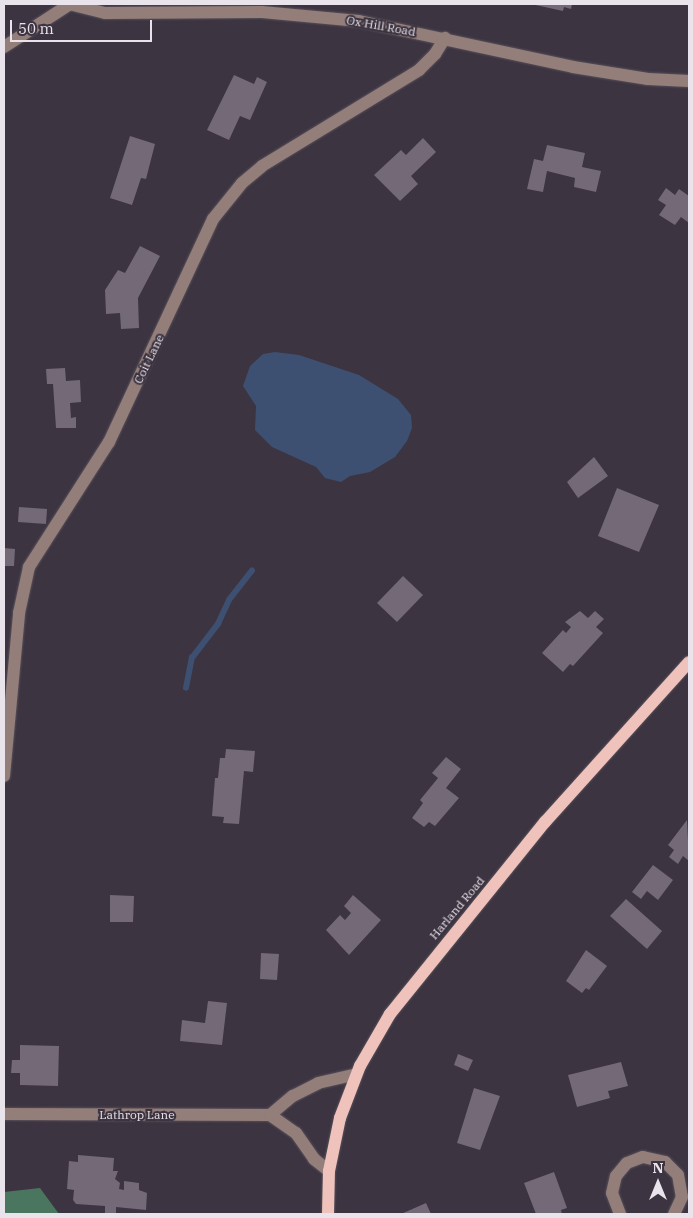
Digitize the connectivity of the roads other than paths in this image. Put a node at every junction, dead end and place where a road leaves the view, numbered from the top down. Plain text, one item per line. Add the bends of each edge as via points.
1 (70, 4) edge
2 (445, 38) junction
3 (4, 47) edge
4 (689, 81) edge
5 (689, 662) edge
6 (4, 776) edge
7 (356, 1074) junction
8 (4, 1114) edge
9 (270, 1115) junction
10 (329, 1171) junction
11 (328, 1214) edge
12 (620, 1214) edge
13 (674, 1214) edge

1 - 2 street, Ox Hill Road via 105,13 262,12 359,21
1 - 3 street
2 - 4 street, Ox Hill Road via 573,67 648,79
2 - 6 street, Coit Lane via 419,70 268,161 242,183 213,220 108,442 29,567 19,613
5 - 7 main road, Harland Road via 602,756 429,962 390,1014
7 - 9 street via 318,1083 293,1096
7 - 10 main road, Harland Road via 340,1118
8 - 9 street, Lathrop Lane
9 - 10 street via 296,1133 314,1159
10 - 11 main road, Harland Road
12 - 13 street via 612,1193 616,1176 632,1160 649,1157 670,1166 680,1180 682,1198

